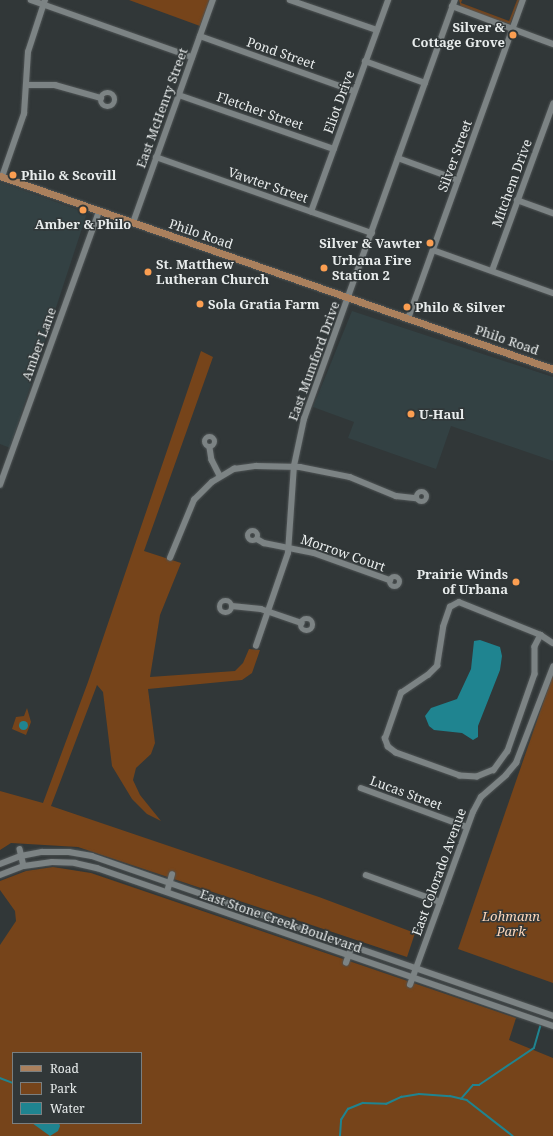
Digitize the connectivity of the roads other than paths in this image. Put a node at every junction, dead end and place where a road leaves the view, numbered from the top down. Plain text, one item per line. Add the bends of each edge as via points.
1 (31, 0) edge
2 (213, 0) edge
3 (290, 0) edge
4 (388, 0) edge
5 (455, 0) edge
6 (523, 0) edge
7 (44, 2) edge
8 (452, 6) junction
9 (512, 28) junction
10 (377, 30) junction
11 (200, 36) junction
12 (553, 44) edge
13 (192, 57) junction
14 (365, 61) junction
15 (425, 82) junction
16 (27, 84) junction
17 (354, 91) junction
18 (179, 95) junction
19 (101, 98) dead end
20 (553, 104) edge
21 (334, 149) junction
22 (156, 157) junction
23 (398, 158) junction
24 (1, 176) edge
25 (458, 180) junction
26 (517, 200) junction
27 (98, 211) junction
28 (311, 212) junction
29 (553, 213) edge
30 (133, 223) junction
31 (372, 233) junction
32 (433, 250) junction
33 (492, 271) junction
34 (552, 291) edge
35 (348, 298) junction
36 (408, 319) junction
37 (553, 369) edge
38 (210, 448) dead end
39 (294, 466) junction
40 (220, 476) junction
41 (0, 485) edge
42 (416, 498) dead end
43 (257, 539) dead end
44 (289, 547) junction
45 (170, 558) dead end
46 (390, 580) dead end
47 (232, 606) dead end
48 (269, 611) junction
49 (302, 623) dead end
50 (541, 635) junction
51 (553, 643) edge
52 (256, 646) dead end
53 (553, 667) edge
54 (361, 788) dead end
55 (467, 827) junction
56 (20, 848) dead end
57 (22, 856) junction
58 (0, 864) edge
59 (24, 866) junction
60 (0, 875) edge
61 (172, 875) dead end
62 (366, 875) dead end
63 (170, 883) junction
64 (167, 892) junction
65 (440, 902) junction
66 (352, 946) junction
67 (349, 956) junction
68 (346, 963) dead end
69 (416, 968) junction
70 (412, 978) junction
71 (410, 985) dead end
72 (553, 1016) edge
73 (551, 1026) edge

1 - 7 street
2 - 11 street, East McHenry Street
3 - 10 street
4 - 10 street, Eliot Drive
5 - 8 street, East Mumford Drive
6 - 9 street, Silver Street
7 - 13 street
7 - 16 street via 28,52
8 - 9 street
8 - 15 street, East Mumford Drive
9 - 12 street
9 - 25 street, Silver Street
10 - 14 street, Eliot Drive
11 - 13 street, East McHenry Street
11 - 17 street, Pond Street
13 - 18 street, East McHenry Street
14 - 15 street
14 - 17 street, Eliot Drive
15 - 23 street, East Mumford Drive
16 - 19 street via 56,85
16 - 24 street via 24,114
17 - 21 street, Eliot Drive
18 - 21 street, Fletcher Street
18 - 22 street, East McHenry Street
20 - 26 street, Mitchem Drive
21 - 28 street, Eliot Drive
22 - 28 street, Vawter Street
22 - 30 street, East McHenry Street
23 - 25 street
23 - 31 street, East Mumford Drive
24 - 27 main road, Philo Road
25 - 32 street, Silver Street
26 - 29 street
26 - 33 street, Mitchem Drive
27 - 30 main road, Philo Road
27 - 41 street, Amber Lane
28 - 31 street, Vawter Street
30 - 35 main road, Philo Road
31 - 35 street, East Mumford Drive
32 - 33 street
32 - 36 street, Silver Street
33 - 34 street
35 - 36 main road, Philo Road
35 - 39 street, East Mumford Drive via 304,419
36 - 37 main road, Philo Road
38 - 40 street via 212,460
39 - 40 street via 247,467
39 - 42 street via 343,475 396,496
39 - 44 street, East Mumford Drive
40 - 45 street via 202,491 191,506
43 - 44 street, Morrow Court via 264,543
44 - 46 street, Morrow Court
44 - 48 street, East Mumford Drive via 284,571
47 - 48 street
48 - 49 street
48 - 52 street, East Mumford Drive
50 - 50 street via 458,602 453,604 441,635 437,666 428,675 406,688 398,699 385,734 387,745 396,753 460,776 478,777 494,770 508,751 535,674 536,647
50 - 51 street
53 - 55 street, East Colorado Avenue via 516,762 477,803
54 - 55 street, Lucas Street
55 - 65 street, East Colorado Avenue
56 - 57 street
57 - 58 street, East Stone Creek Boulevard
57 - 59 street
57 - 63 street, East Stone Creek Boulevard via 58,851 81,854
59 - 60 street, East Stone Creek Boulevard
59 - 64 street, East Stone Creek Boulevard via 52,862 80,864
61 - 63 street
62 - 65 street
63 - 64 street
63 - 66 street, East Stone Creek Boulevard
64 - 67 street, East Stone Creek Boulevard
65 - 69 street, East Colorado Avenue
66 - 67 street
66 - 69 street, East Stone Creek Boulevard
67 - 68 street
67 - 70 street, East Stone Creek Boulevard
69 - 70 street, East Colorado Avenue
69 - 72 street, East Stone Creek Boulevard
70 - 71 street, East Colorado Avenue
70 - 73 street, East Stone Creek Boulevard
72 - 73 street

